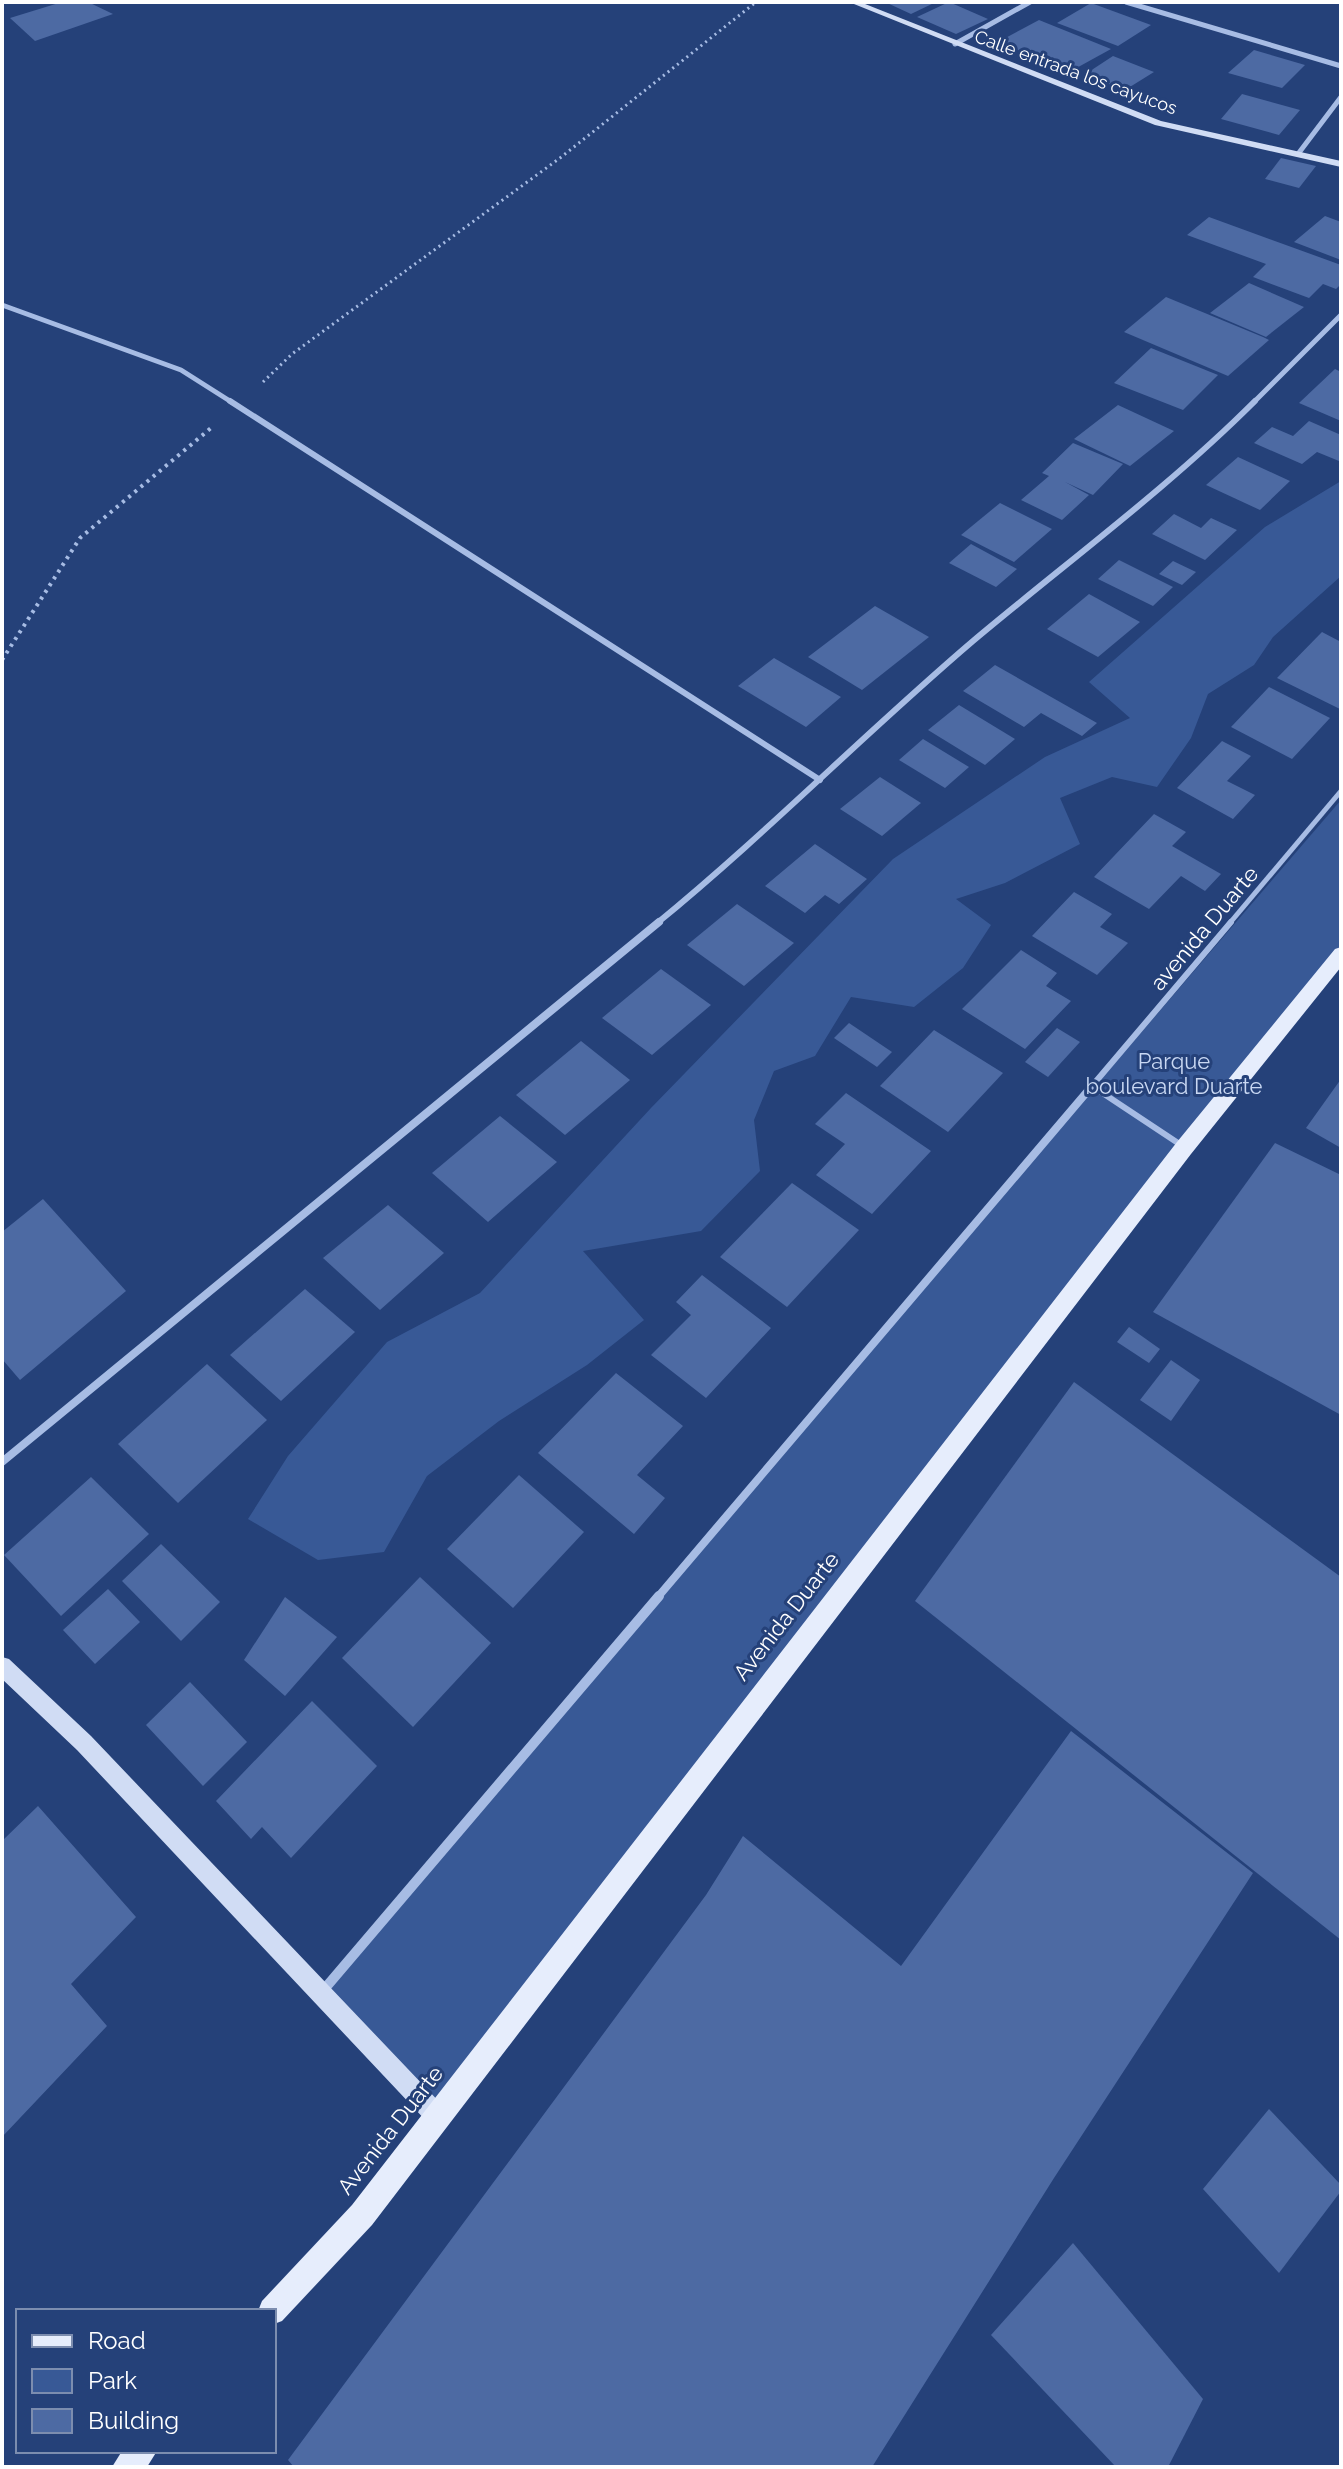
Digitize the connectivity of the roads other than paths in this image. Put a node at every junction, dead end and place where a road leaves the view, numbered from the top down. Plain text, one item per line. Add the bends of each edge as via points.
1 (853, 2) edge
2 (1030, 2) edge
3 (1126, 2) edge
4 (955, 44) junction
5 (1341, 66) edge
6 (1341, 97) edge
7 (1298, 154) junction
8 (1341, 164) edge
9 (2, 305) edge
10 (1341, 315) edge
11 (820, 780) junction
12 (1341, 791) edge
13 (1341, 954) edge
14 (1092, 1086) junction
15 (1184, 1148) junction
16 (2, 1462) edge
17 (2, 1666) edge
18 (321, 1993) junction
19 (438, 2117) junction
20 (274, 2309) edge

1 - 4 main road, Calle entrada los cayucos
2 - 4 street
3 - 5 street
4 - 7 main road, Calle entrada los cayucos via 1158,123
6 - 7 street
7 - 8 main road, Calle entrada los cayucos
9 - 11 street via 181,370
10 - 11 street via 1209,447 971,643
11 - 16 street via 707,882
12 - 14 lane, avenida Duarte
13 - 15 main road, Avenida Duarte
14 - 15 lane
14 - 18 street
15 - 19 main road, Avenida Duarte
17 - 18 main road via 84,1743
18 - 19 main road
19 - 20 main road, Avenida Duarte via 362,2215

